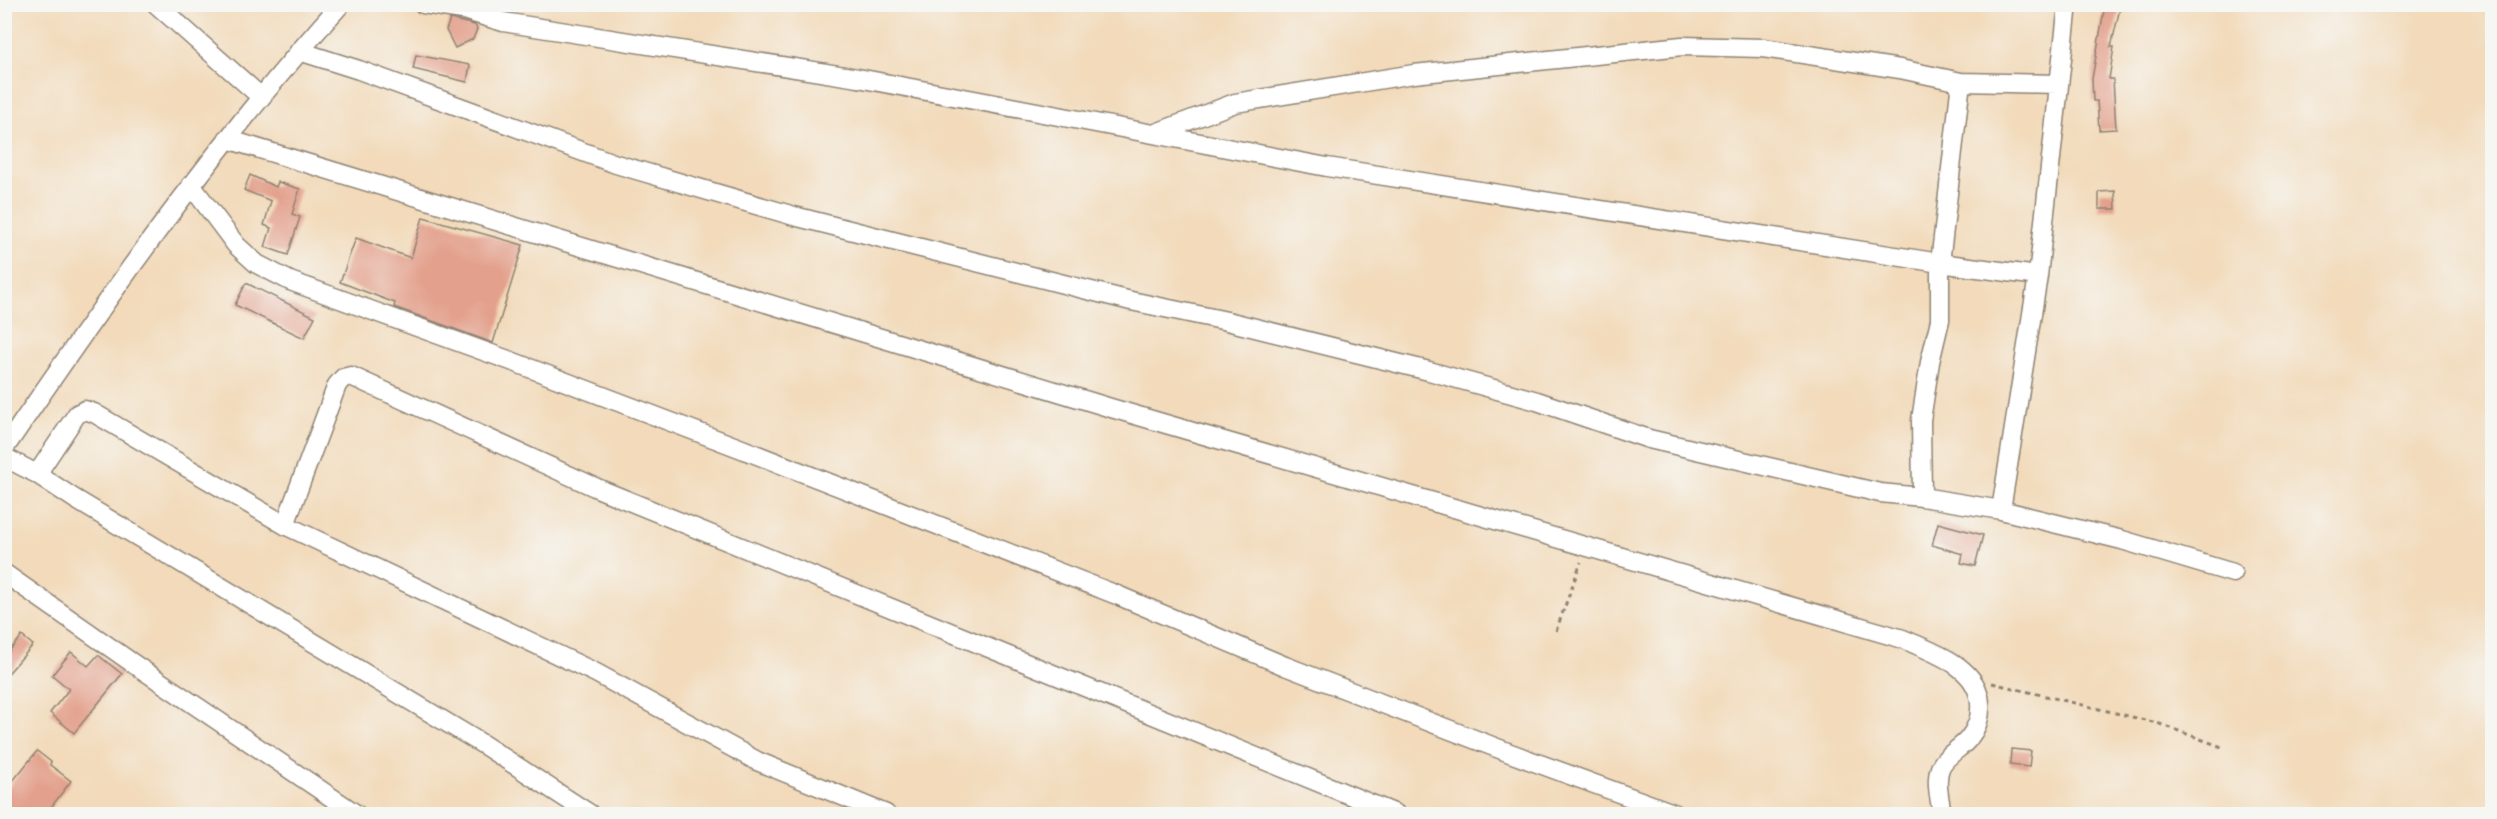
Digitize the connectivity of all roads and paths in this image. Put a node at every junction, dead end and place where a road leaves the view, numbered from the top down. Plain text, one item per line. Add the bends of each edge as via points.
1 (156, 4) edge
2 (341, 4) edge
3 (423, 4) edge
4 (2068, 4) edge
5 (299, 51) junction
6 (1961, 82) junction
7 (2058, 84) junction
8 (261, 97) junction
9 (1156, 133) junction
10 (227, 139) junction
11 (191, 185) junction
12 (1940, 263) junction
13 (2038, 276) junction
14 (4, 449) edge
15 (4, 457) edge
16 (37, 474) junction
17 (1922, 497) junction
18 (2001, 510) junction
19 (285, 525) junction
20 (1586, 548) junction
21 (4, 573) edge
22 (2233, 573) dead end
23 (1556, 631) dead end
24 (1971, 675) junction
25 (2222, 747) dead end
26 (356, 814) edge
27 (590, 814) edge
28 (886, 814) edge
29 (1396, 814) edge
30 (1676, 814) edge
31 (1942, 814) edge

1 - 8 street
2 - 5 street
3 - 9 street via 503,22 858,78
4 - 7 street
5 - 8 street
5 - 17 street via 616,164 794,216 1429,371 1537,401 1649,440 1880,493
6 - 7 street
6 - 9 street via 1763,48 1682,46 1425,72 1235,103
6 - 12 street
7 - 13 street
8 - 10 street
9 - 12 street via 1327,167
10 - 11 street
10 - 20 street via 974,367
11 - 14 street
11 - 30 street via 236,245 257,264 290,281 512,361 1117,595 1350,691
12 - 13 street
12 - 17 street via 1940,320 1921,420
13 - 18 street
15 - 16 street
16 - 19 street via 77,414 85,410
16 - 27 street via 484,745
17 - 18 street
18 - 22 street
19 - 28 street via 596,673 757,761
19 - 29 street via 338,385 351,376 597,488
20 - 23 path
20 - 24 street via 1903,639
21 - 26 street
24 - 25 path via 2157,723
24 - 31 street via 1980,692 1981,715 1969,738 1941,765

